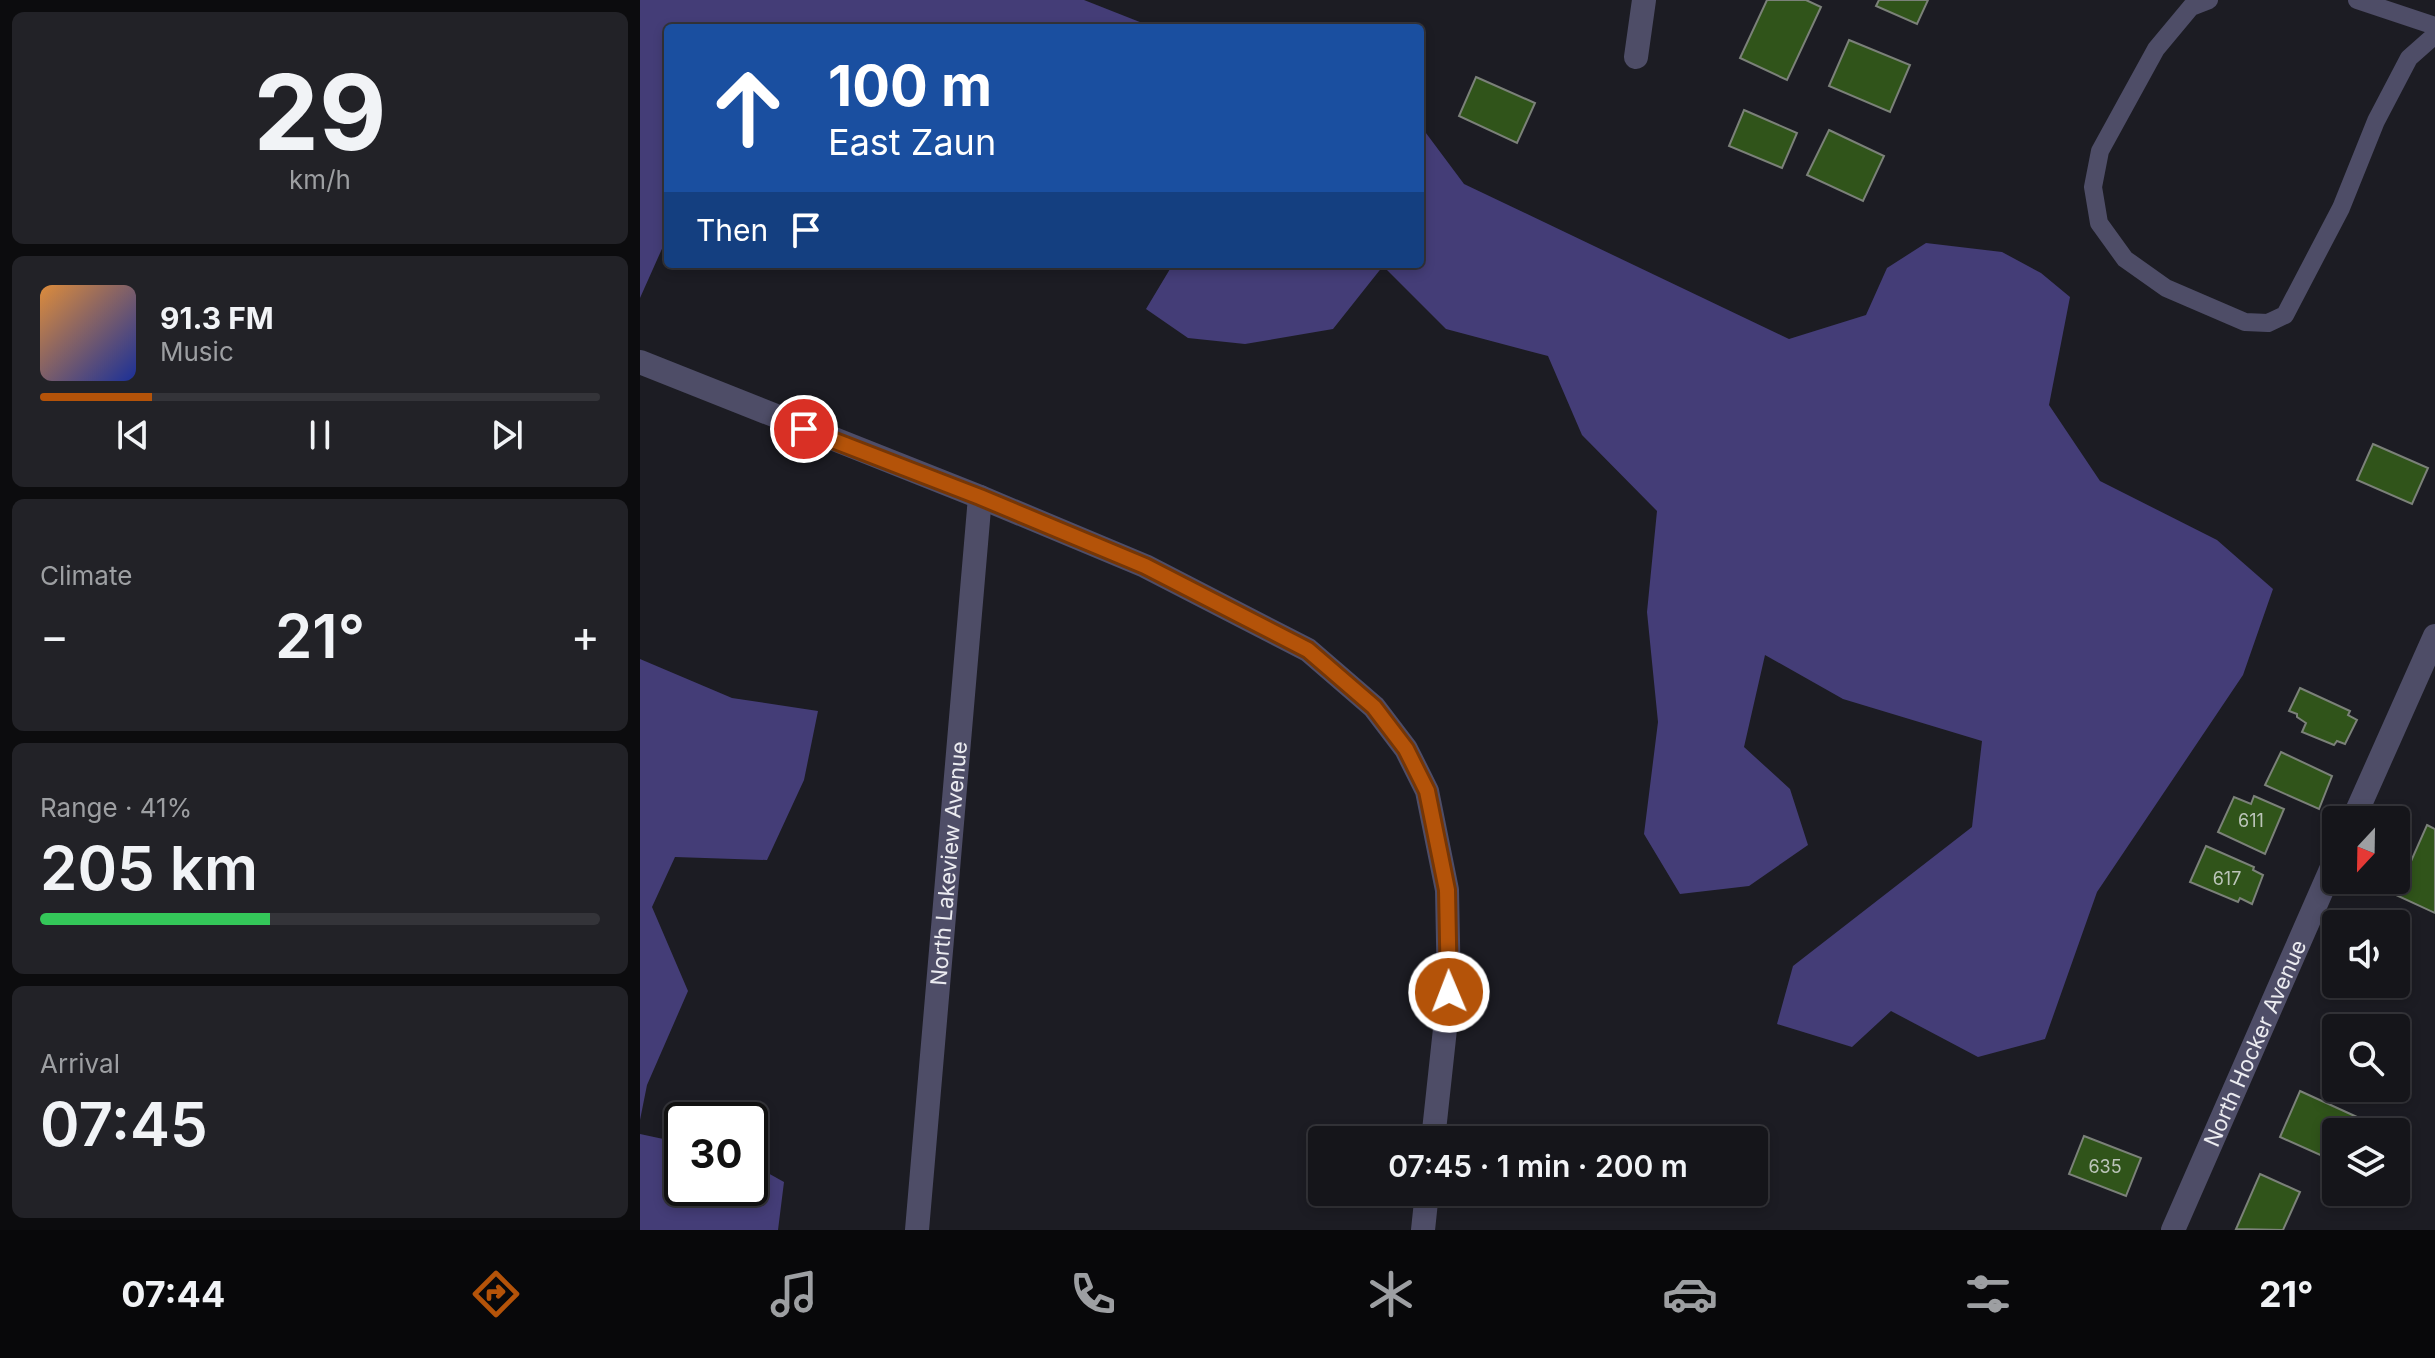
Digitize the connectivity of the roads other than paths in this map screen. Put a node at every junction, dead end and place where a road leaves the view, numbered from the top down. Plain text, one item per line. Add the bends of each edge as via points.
1 (1644, 0) edge
2 (2209, 0) edge
3 (2357, 0) edge
4 (2435, 26) edge
5 (2435, 35) edge
6 (1636, 57) dead end
7 (640, 362) edge
8 (980, 497) junction
9 (2435, 636) edge
10 (2359, 806) edge
11 (2322, 890) edge
12 (1435, 1126) edge
13 (1426, 1206) edge
14 (917, 1230) edge
15 (1423, 1230) edge
16 (2173, 1230) edge

1 - 6 street
2 - 5 lane via 2191,7 2156,49 2100,151 2093,187 2099,223 2125,259 2166,288 2245,322 2268,323 2285,315 2409,58
3 - 4 lane
7 - 8 street
8 - 12 street via 1145,566 1308,650 1374,707 1406,749 1427,791 1447,890 1449,992
8 - 14 street, North Lakeview Avenue
9 - 10 street
11 - 16 street, North Hocker Avenue
13 - 15 street

